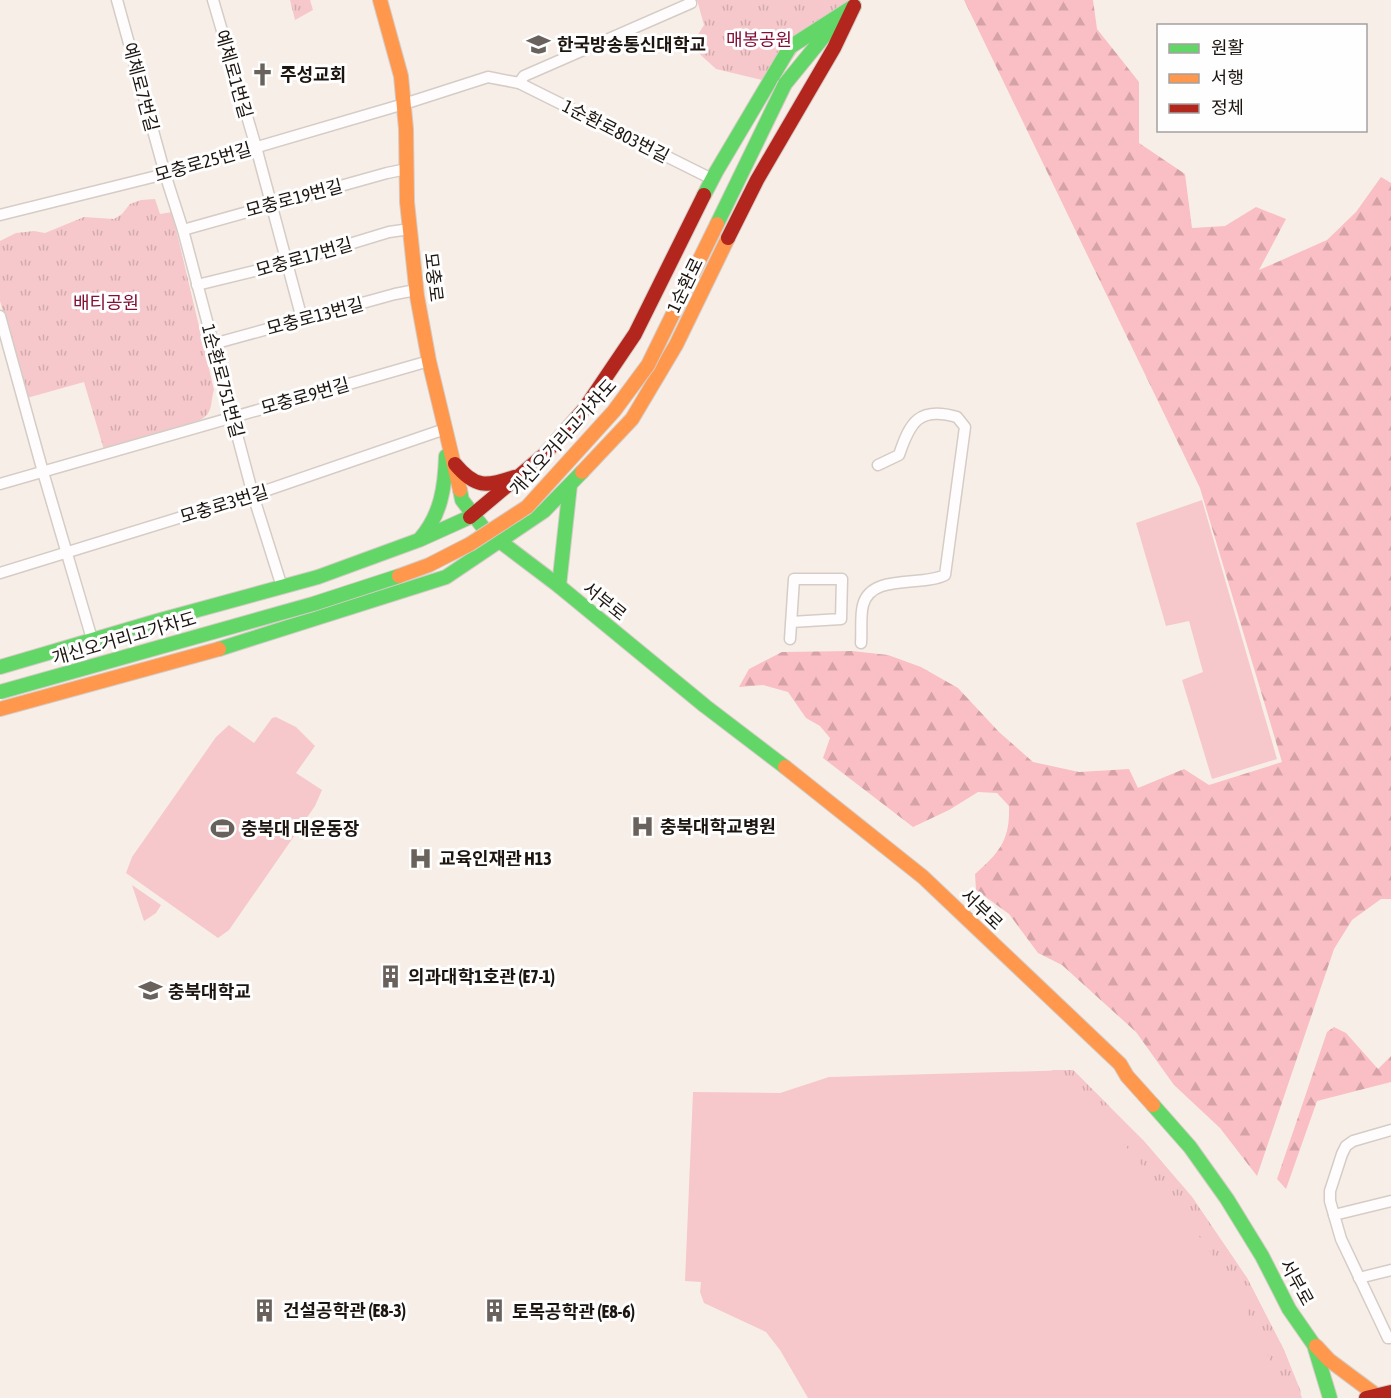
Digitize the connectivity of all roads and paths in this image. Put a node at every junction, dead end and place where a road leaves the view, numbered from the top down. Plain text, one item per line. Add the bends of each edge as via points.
1 (117, 0) edge
2 (213, 0) edge
3 (380, 0) edge
4 (690, 0) edge
5 (858, 3) edge
6 (519, 83) junction
7 (404, 104) junction
8 (256, 147) junction
9 (407, 169) junction
10 (165, 174) junction
11 (712, 179) junction
12 (271, 204) junction
13 (0, 215) edge
14 (410, 229) junction
15 (183, 230) junction
16 (287, 262) junction
17 (197, 285) junction
18 (416, 290) junction
19 (0, 316) edge
20 (302, 319) junction
21 (213, 344) junction
22 (429, 361) junction
23 (232, 416) junction
24 (445, 429) junction
25 (453, 460) junction
26 (878, 465) dead end
27 (43, 472) junction
28 (523, 473) junction
29 (0, 484) edge
30 (570, 485) junction
31 (252, 495) junction
32 (474, 515) junction
33 (419, 540) junction
34 (500, 541) junction
35 (68, 552) junction
36 (0, 573) edge
37 (559, 586) junction
38 (282, 587) junction
39 (791, 622) junction
40 (92, 639) junction
41 (790, 639) dead end
42 (861, 643) dead end
43 (0, 668) edge
44 (0, 692) edge
45 (0, 709) edge
46 (1391, 1130) edge
47 (1391, 1201) edge
48 (1334, 1215) junction
49 (1391, 1270) edge
50 (1359, 1278) junction
51 (1390, 1338) edge
52 (1314, 1345) junction
53 (1391, 1392) edge
54 (1372, 1397) edge
55 (1330, 1398) edge

1 - 10 street, 예체로7번길
2 - 8 street, 예체로1번길
3 - 7 main road, 모충로 via 400,66
4 - 6 street via 691,3 524,76
5 - 11 main road via 790,47
5 - 30 main road, 1순환로 via 757,180 676,345 632,419
5 - 44 main road, 개신오거리고가차도, bridge via 833,25 785,84 648,364 614,411 527,507 460,549 380,583
6 - 7 street, 1순환로803번길 via 488,77
6 - 11 street, 1순환로803번길
7 - 8 street, 모충로25번길
7 - 9 main road, 모충로
8 - 10 street, 모충로25번길
8 - 12 street, 예체로1번길
9 - 12 street, 모충로19번길
9 - 14 main road, 모충로
10 - 13 street, 모충로25번길
10 - 15 street, 1순환로751번길
11 - 28 main road via 635,334 585,408
12 - 15 street, 모충로19번길
12 - 16 street, 예체로1번길
14 - 16 street, 모충로17번길
14 - 18 main road, 모충로
15 - 17 street, 1순환로751번길
16 - 17 street, 모충로17번길
16 - 20 street, 예체로1번길
17 - 21 street, 1순환로751번길
18 - 20 street, 모충로13번길
18 - 22 main road, 모충로
19 - 27 street
20 - 21 street, 모충로13번길
21 - 23 street, 1순환로751번길
22 - 23 street, 모충로9번길
22 - 24 main road, 모충로
23 - 27 street, 모충로9번길
23 - 31 street, 1순환로751번길
24 - 25 main road, 모충로
24 - 31 street, 모충로3번길
24 - 33 main road via 441,505 436,519
25 - 28 main road via 475,484 500,483
25 - 32 main road, 모충로 via 462,500
26 - 42 street via 899,455 907,430 918,418 932,412 957,417 964,427 945,575 935,580 898,582 870,592 863,605
27 - 29 street, 모충로9번길
27 - 35 street
28 - 32 main road
30 - 34 main road, 1순환로 via 544,511
30 - 37 main road
31 - 35 street, 모충로3번길
31 - 38 street, 1순환로751번길
32 - 33 main road
32 - 34 main road, 모충로
33 - 38 main road
34 - 37 main road, 서부로
34 - 45 main road, 1순환로 via 446,577 250,641
35 - 36 street, 모충로3번길
35 - 40 street
37 - 52 main road, 서부로 via 923,877 1120,1065 1126,1077 1190,1147 1227,1199 1289,1309
38 - 40 main road
39 - 39 street via 794,579 842,579 841,619
39 - 41 street
40 - 43 main road
46 - 48 street via 1346,1146 1330,1191
47 - 48 street
48 - 50 street
49 - 50 street
50 - 51 street
52 - 54 main road
52 - 55 main road, 서부로
53 - 54 main road

